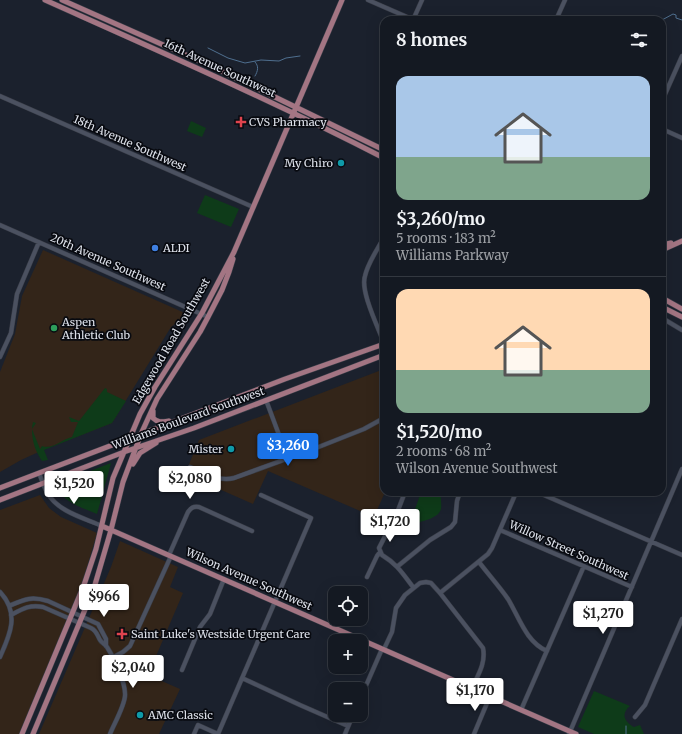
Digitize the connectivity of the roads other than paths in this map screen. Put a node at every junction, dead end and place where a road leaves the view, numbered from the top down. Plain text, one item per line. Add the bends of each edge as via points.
1 (46, 0) edge
2 (62, 0) edge
3 (342, 0) edge
4 (368, 0) edge
5 (422, 0) edge
6 (565, 0) edge
7 (405, 16) edge
8 (416, 16) edge
9 (558, 16) edge
10 (682, 56) edge
11 (666, 92) edge
12 (0, 96) edge
13 (297, 107) junction
14 (294, 113) junction
15 (666, 131) edge
16 (682, 138) edge
17 (380, 148) edge
18 (380, 156) edge
19 (253, 207) junction
20 (0, 225) edge
21 (682, 240) edge
22 (39, 242) junction
23 (666, 244) edge
24 (380, 245) edge
25 (666, 248) edge
26 (234, 252) junction
27 (666, 300) edge
28 (666, 309) edge
29 (682, 309) edge
30 (202, 313) junction
31 (208, 317) junction
32 (682, 317) edge
33 (666, 320) edge
34 (682, 330) edge
35 (380, 333) edge
36 (380, 345) edge
37 (0, 357) edge
38 (380, 357) edge
39 (266, 400) junction
40 (154, 407) junction
41 (380, 420) edge
42 (176, 421) junction
43 (141, 434) junction
44 (168, 436) junction
45 (130, 438) junction
46 (136, 447) junction
47 (124, 452) junction
48 (288, 459) junction
49 (190, 467) dead end
50 (682, 469) edge
51 (39, 473) junction
52 (123, 482) junction
53 (43, 484) junction
54 (0, 488) edge
55 (261, 495) dead end
56 (403, 496) edge
57 (459, 496) edge
58 (515, 496) edge
59 (546, 496) edge
60 (0, 500) edge
61 (102, 526) junction
62 (111, 530) junction
63 (500, 530) junction
64 (252, 531) dead end
65 (651, 542) junction
66 (380, 552) junction
67 (170, 555) junction
68 (682, 555) edge
69 (479, 562) junction
70 (398, 566) junction
71 (584, 566) junction
72 (367, 577) dead end
73 (224, 579) junction
74 (413, 587) junction
75 (632, 587) junction
76 (0, 592) edge
77 (440, 593) junction
78 (274, 601) junction
79 (9, 606) junction
80 (74, 612) junction
81 (11, 615) junction
82 (82, 616) junction
83 (70, 619) junction
84 (682, 619) edge
85 (79, 623) junction
86 (106, 646) junction
87 (383, 649) junction
88 (547, 651) junction
89 (0, 657) edge
90 (112, 658) junction
91 (182, 670) dead end
92 (242, 678) junction
93 (368, 682) edge
94 (472, 688) junction
95 (490, 696) junction
96 (521, 710) junction
97 (635, 717) dead end
98 (350, 722) edge
99 (348, 726) junction
100 (570, 733) edge
101 (22, 734) edge
102 (33, 734) edge
103 (110, 734) edge
104 (194, 734) edge
105 (218, 734) edge
106 (345, 734) edge
107 (474, 734) edge
108 (576, 734) edge

1 - 14 main road, 16th Avenue Southwest
2 - 13 main road, 16th Avenue Southwest
3 - 13 main road, Edgewood Road Southwest
4 - 7 street
5 - 8 street
6 - 9 street
10 - 11 street
12 - 19 street, 18th Avenue Southwest
13 - 14 main road, Edgewood Road Southwest
13 - 17 main road, 16th Avenue Southwest
14 - 18 main road, 16th Avenue Southwest
14 - 19 main road, Edgewood Road Southwest
15 - 16 street
19 - 26 main road, Edgewood Road Southwest
20 - 22 street, 20th Avenue Southwest
21 - 23 main road
21 - 25 main road
22 - 30 street, 20th Avenue Southwest
22 - 37 street via 17,294 10,333
24 - 35 street via 364,276 365,293
26 - 30 main road, Edgewood Road Southwest
26 - 31 main road, Edgewood Road Southwest via 230,272
27 - 29 main road
28 - 32 main road
30 - 31 street, 20th Avenue Southwest
30 - 45 main road, Edgewood Road Southwest via 155,386
31 - 40 main road, Edgewood Road Southwest
33 - 34 street
36 - 42 main road, Williams Boulevard Southwest
38 - 39 main road, Williams Boulevard Southwest
39 - 44 main road, Williams Boulevard Southwest
39 - 48 street
40 - 42 main road via 153,418 156,421
40 - 43 main road, Edgewood Road Southwest
41 - 48 street
42 - 43 main road, Williams Boulevard Southwest
43 - 45 main road, Williams Boulevard Southwest
43 - 46 main road, Edgewood Road Southwest
44 - 46 main road, Williams Boulevard Southwest
44 - 52 main road via 140,453
45 - 47 main road, Edgewood Road Southwest
45 - 51 main road, Williams Boulevard Southwest
46 - 47 main road, Williams Boulevard Southwest
46 - 52 main road, Edgewood Road Southwest
47 - 53 main road, Williams Boulevard Southwest
47 - 61 main road, Edgewood Road Southwest via 112,485
48 - 49 street via 226,480
50 - 65 street
51 - 53 street, Wilson Avenue Southwest
51 - 54 main road, Williams Boulevard Southwest
52 - 62 main road, Edgewood Road Southwest
53 - 60 main road, Williams Boulevard Southwest
53 - 61 street, Wilson Avenue Southwest via 48,494 64,509
55 - 78 street via 311,518
56 - 66 street via 381,543
57 - 70 street via 455,522
58 - 63 street
59 - 65 street
61 - 62 main road, Wilson Avenue Southwest
61 - 80 main road, Edgewood Road Southwest
62 - 67 main road, Wilson Avenue Southwest
62 - 82 main road, Edgewood Road Southwest via 94,588
63 - 69 street via 488,554
63 - 71 street, Willow Street Southwest
64 - 67 street via 194,506 188,512
65 - 68 street
65 - 75 street
66 - 70 street
66 - 72 street
67 - 73 main road, Wilson Avenue Southwest
67 - 90 street via 130,646
69 - 77 street
69 - 88 street via 507,598 532,640
70 - 74 street
71 - 75 street, Willow Street Southwest
71 - 88 street
73 - 78 main road, Wilson Avenue Southwest
73 - 91 street
74 - 77 street via 420,583 432,583
74 - 87 street via 396,608 392,632
75 - 100 street
76 - 79 street
77 - 94 street via 483,648 483,662
78 - 87 main road, Wilson Avenue Southwest
78 - 92 street
79 - 80 street via 33,598 48,601
79 - 81 street
80 - 82 street
80 - 83 main road, Edgewood Road Southwest
81 - 83 street via 27,607 37,606
81 - 89 street via 12,626
82 - 85 main road, Edgewood Road Southwest
82 - 86 street via 98,624 106,639
83 - 85 street
83 - 101 main road, Edgewood Road Southwest
84 - 97 street via 645,704
85 - 86 street via 95,630
85 - 102 main road, Edgewood Road Southwest
86 - 90 street
87 - 93 street
87 - 94 main road, Wilson Avenue Southwest
88 - 96 street
90 - 103 street via 123,681 125,698
92 - 99 street
92 - 105 street
94 - 95 main road, Wilson Avenue Southwest
95 - 96 main road, Wilson Avenue Southwest
95 - 107 street
96 - 100 main road, Wilson Avenue Southwest
98 - 99 street
99 - 106 street
100 - 108 main road, Wilson Avenue Southwest
104 - 105 street via 198,725

